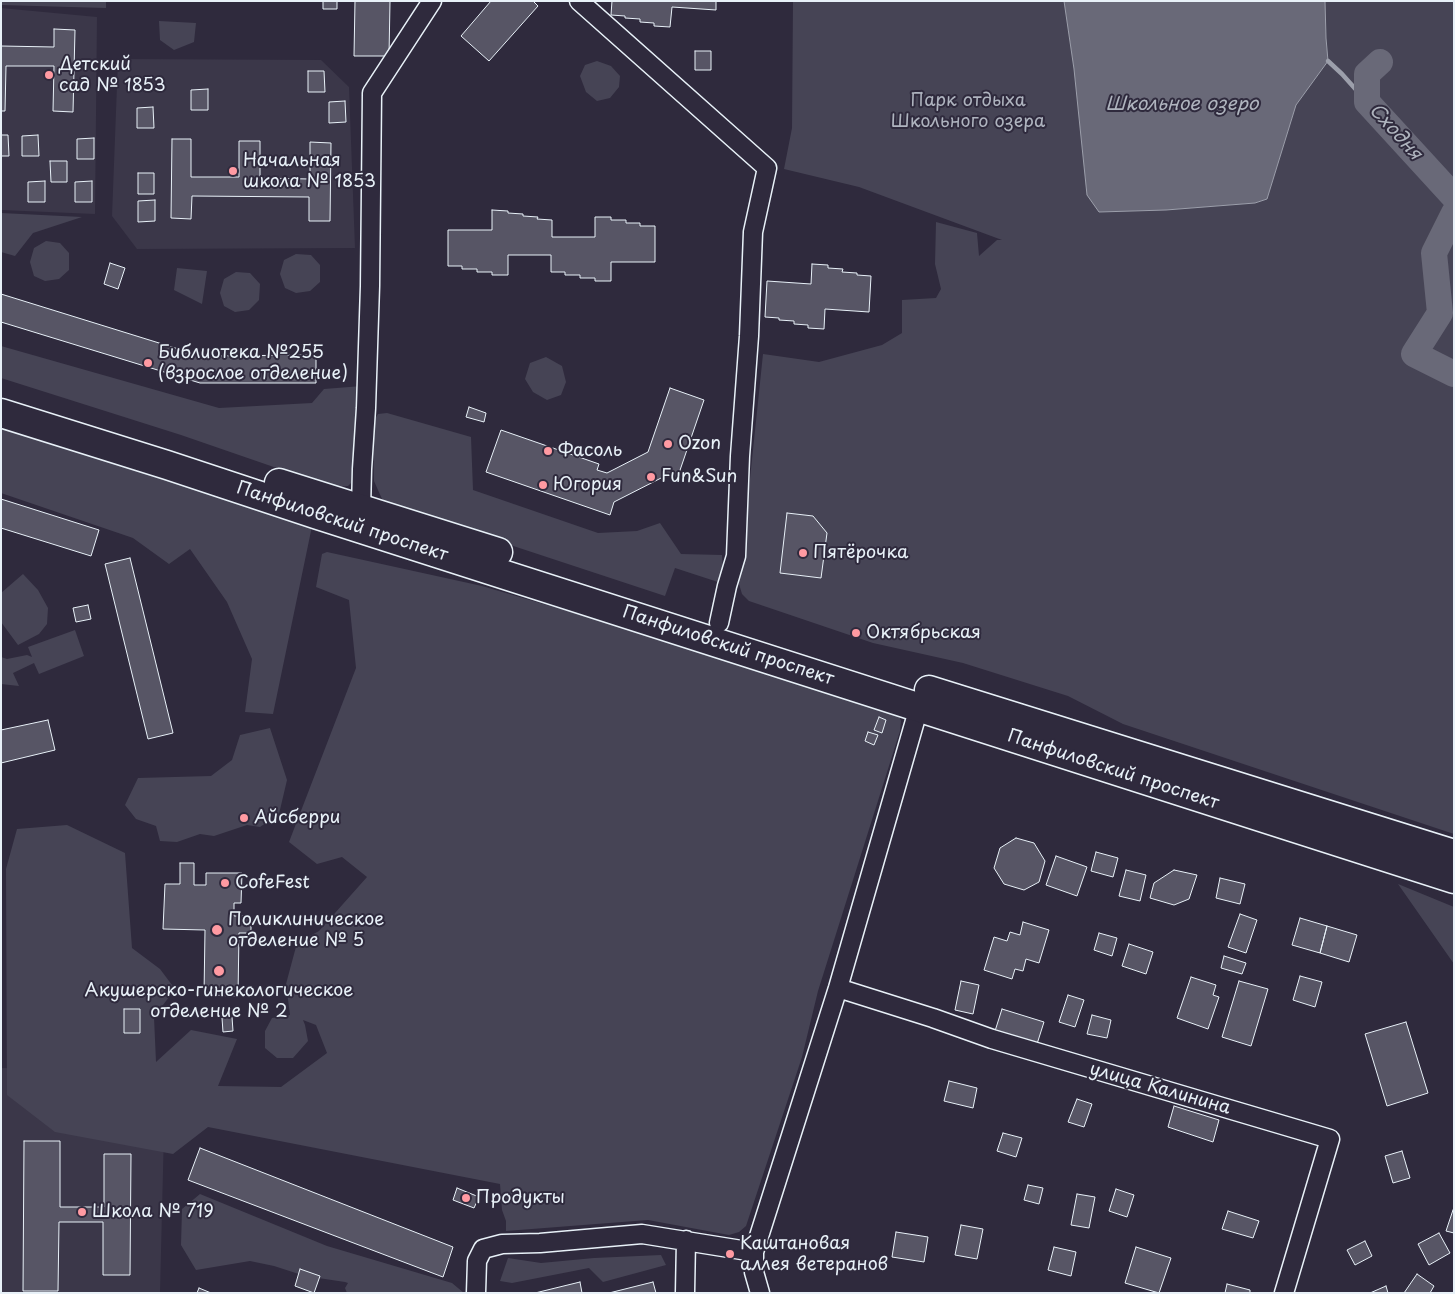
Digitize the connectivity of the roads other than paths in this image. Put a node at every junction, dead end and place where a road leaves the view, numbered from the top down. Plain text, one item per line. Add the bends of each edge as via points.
1 (432, 1) edge
2 (579, 1) edge
3 (1, 394) edge
4 (1, 413) edge
5 (361, 509) junction
6 (719, 623) junction
7 (919, 707) junction
8 (1454, 854) edge
9 (1454, 879) edge
10 (838, 988) junction
11 (686, 1240) junction
12 (754, 1252) junction
13 (476, 1293) edge
14 (685, 1293) edge
15 (760, 1293) edge
16 (1284, 1293) edge

1 - 5 street via 372,93 370,286
2 - 6 street via 767,168 753,232 736,556
3 - 5 main road, Панфиловский проспект
4 - 7 main road, Панфиловский проспект
5 - 6 main road, Панфиловский проспект
6 - 8 main road, Панфиловский проспект
7 - 9 main road, Панфиловский проспект
7 - 10 street
10 - 12 street
10 - 16 street, улица Калинина via 992,1039 1330,1139
11 - 12 street
11 - 13 street via 642,1234 502,1244 483,1249 476,1260
11 - 14 street
12 - 15 street via 754,1272

